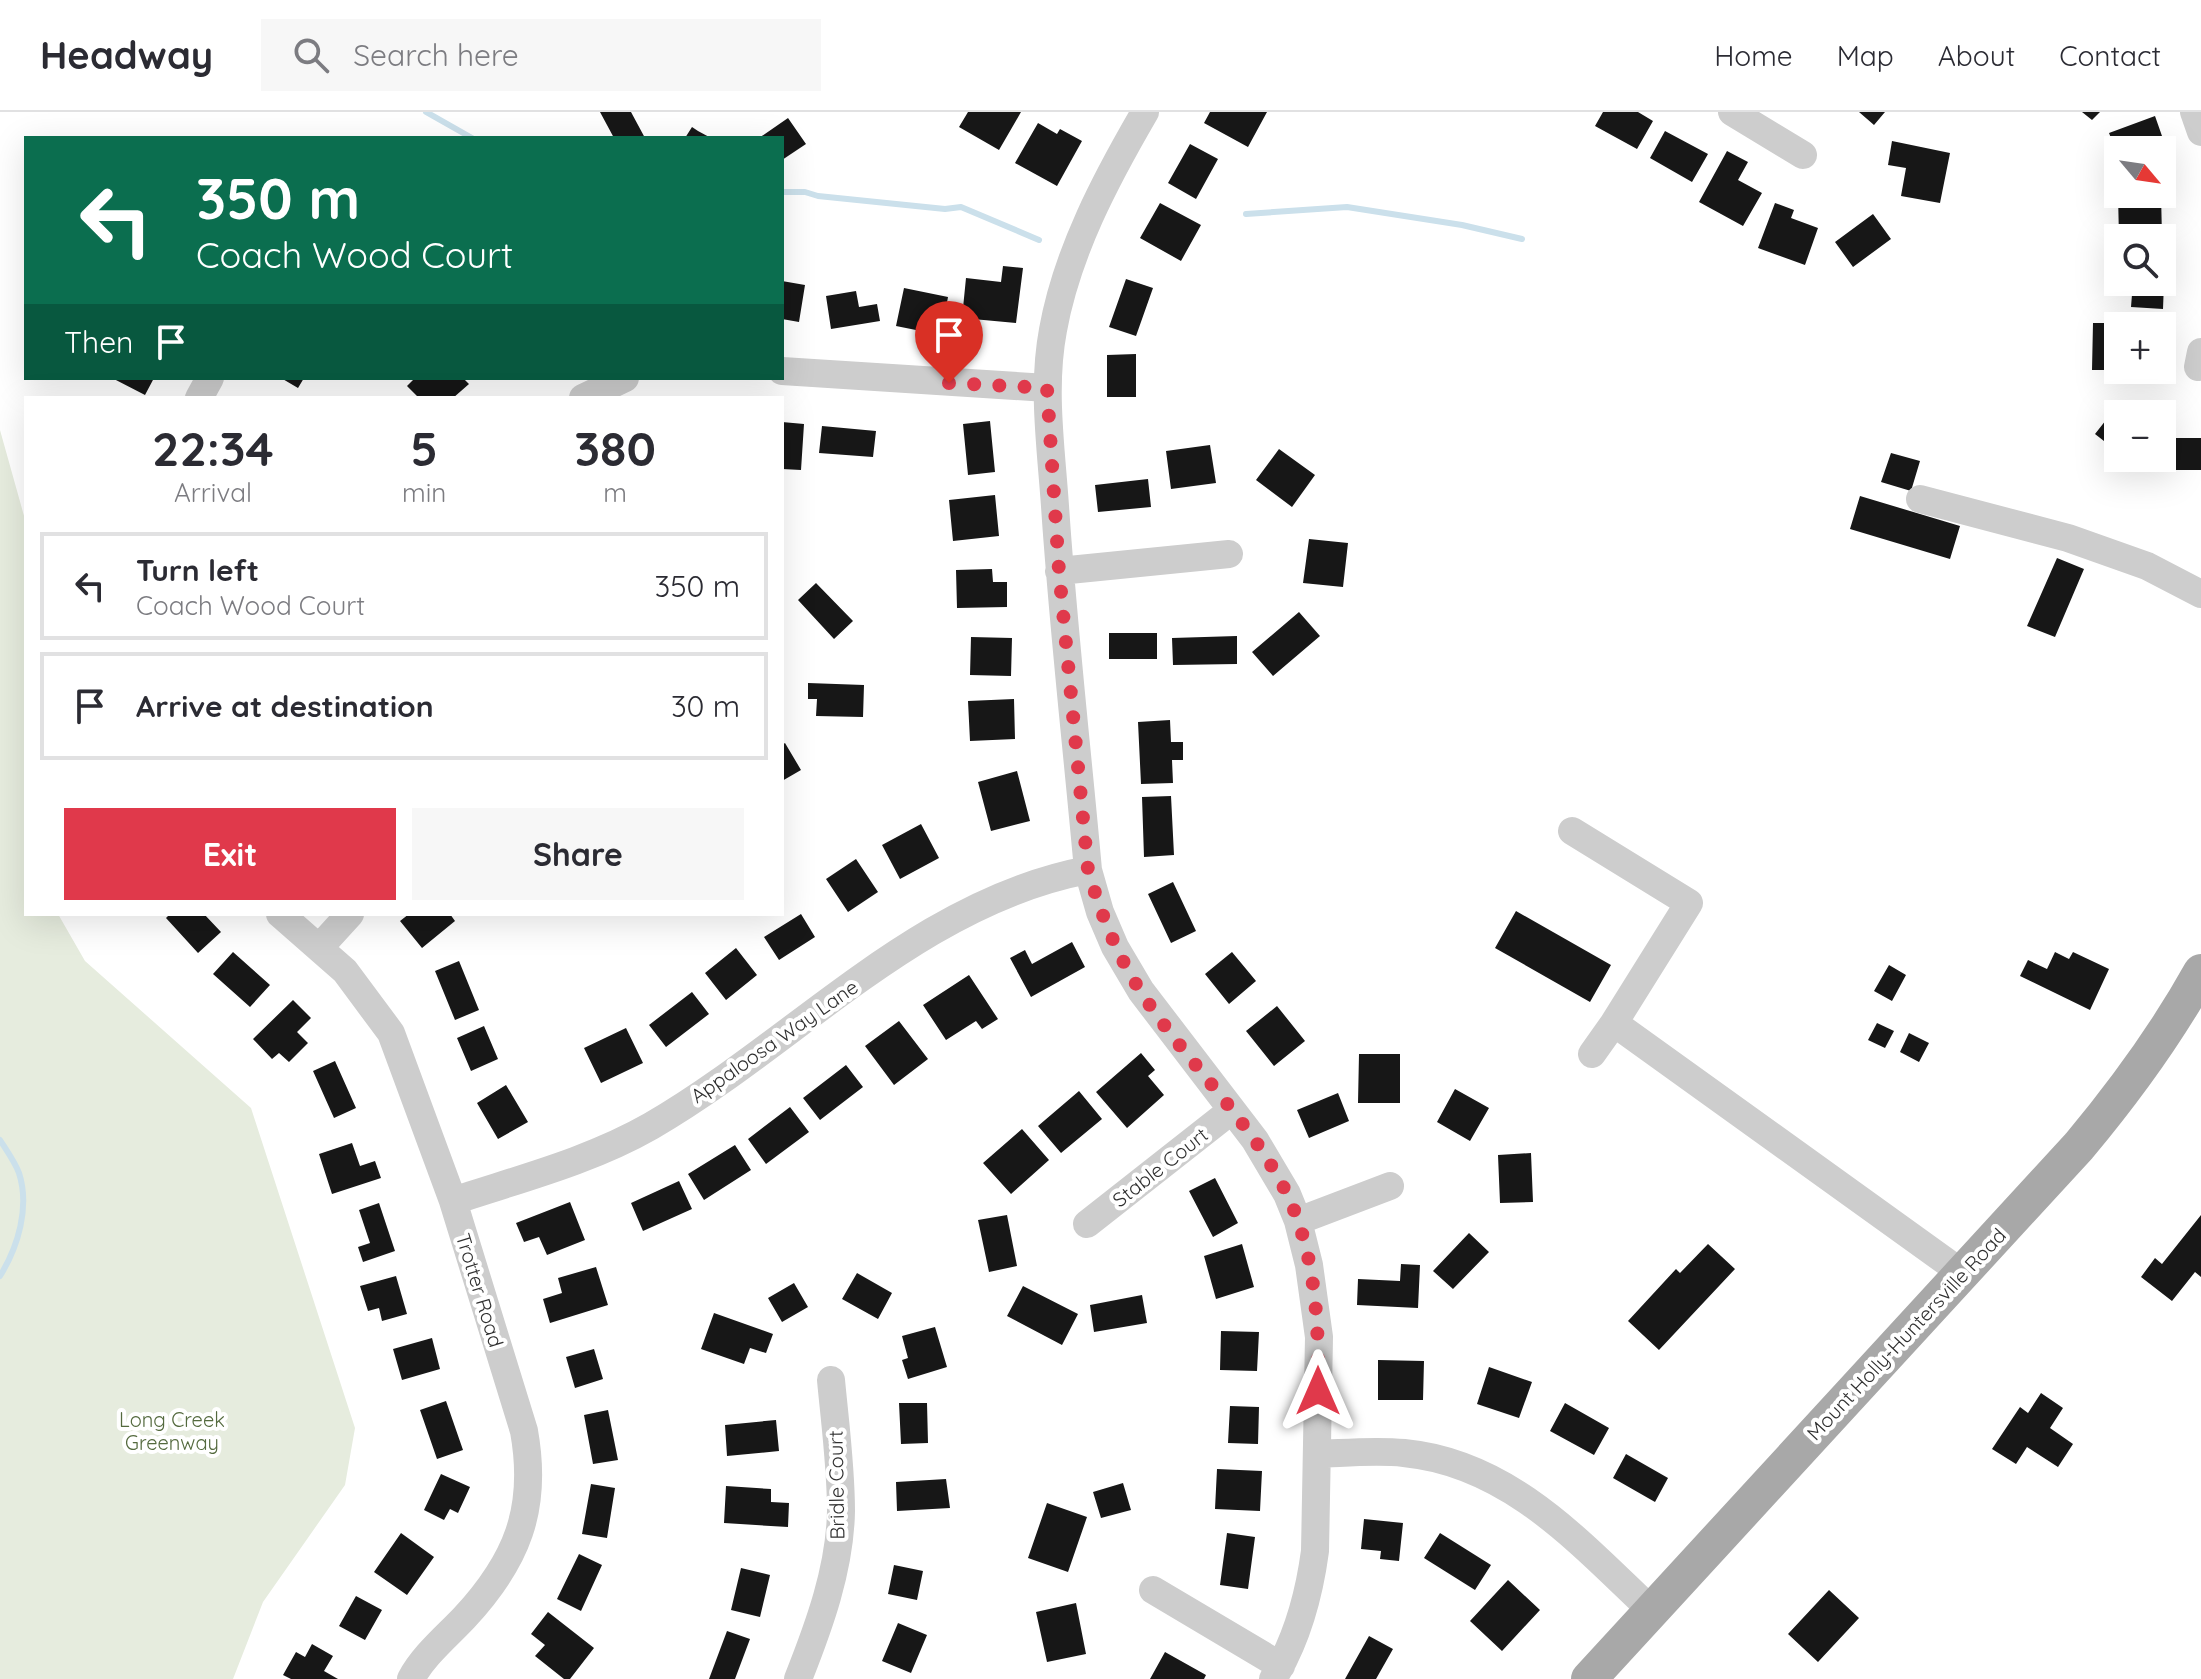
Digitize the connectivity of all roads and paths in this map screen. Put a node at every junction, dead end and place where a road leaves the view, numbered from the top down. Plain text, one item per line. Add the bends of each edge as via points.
1 (1732, 112) edge
2 (2194, 112) edge
3 (1140, 114) edge
4 (2201, 132) edge
5 (1803, 155) dead end
6 (784, 371) edge
7 (621, 380) edge
8 (1047, 388) junction
9 (587, 396) edge
10 (1920, 499) dead end
11 (1229, 554) dead end
12 (1059, 571) junction
13 (2201, 594) edge
14 (1572, 831) dead end
15 (1088, 870) junction
16 (282, 916) edge
17 (348, 916) edge
18 (319, 948) junction
19 (2201, 972) edge
20 (1614, 1023) junction
21 (1592, 1054) dead end
22 (1232, 1110) junction
23 (1390, 1186) dead end
24 (453, 1201) junction
25 (1298, 1221) junction
26 (1087, 1224) dead end
27 (1962, 1273) junction
28 (831, 1380) dead end
29 (1318, 1454) junction
30 (1153, 1590) dead end
31 (1651, 1610) junction
32 (1277, 1672) edge
33 (411, 1679) edge
34 (798, 1679) edge
35 (1589, 1679) edge

1 - 5 street
2 - 4 street
3 - 8 street via 1071,264 1053,329
6 - 8 street
7 - 9 street
8 - 12 street
10 - 13 street via 2068,538 2147,566
11 - 12 street
12 - 15 street
14 - 20 street via 1689,903
15 - 22 street via 1115,947 1141,991
15 - 24 street, Appaloosa Way Lane via 998,899 922,938 711,1089 649,1127 564,1164
16 - 18 street, Trotter Road
17 - 18 street
18 - 24 street, Trotter Road via 345,971 391,1033
19 - 27 main road, Mount Holly-Huntersville Road via 2173,1023 2119,1099
20 - 21 street
20 - 27 street
22 - 25 street via 1255,1140
22 - 26 street, Stable Court
23 - 25 street
24 - 33 street, Trotter Road via 524,1431 530,1484 509,1559
25 - 29 street via 1317,1315
27 - 31 main road, Mount Holly-Huntersville Road
28 - 34 street, Bridle Court via 840,1496 838,1548
29 - 31 street via 1403,1452 1489,1476 1559,1524
29 - 32 street via 1311,1581
30 - 32 street
31 - 35 main road, Mount Holly-Huntersville Road

